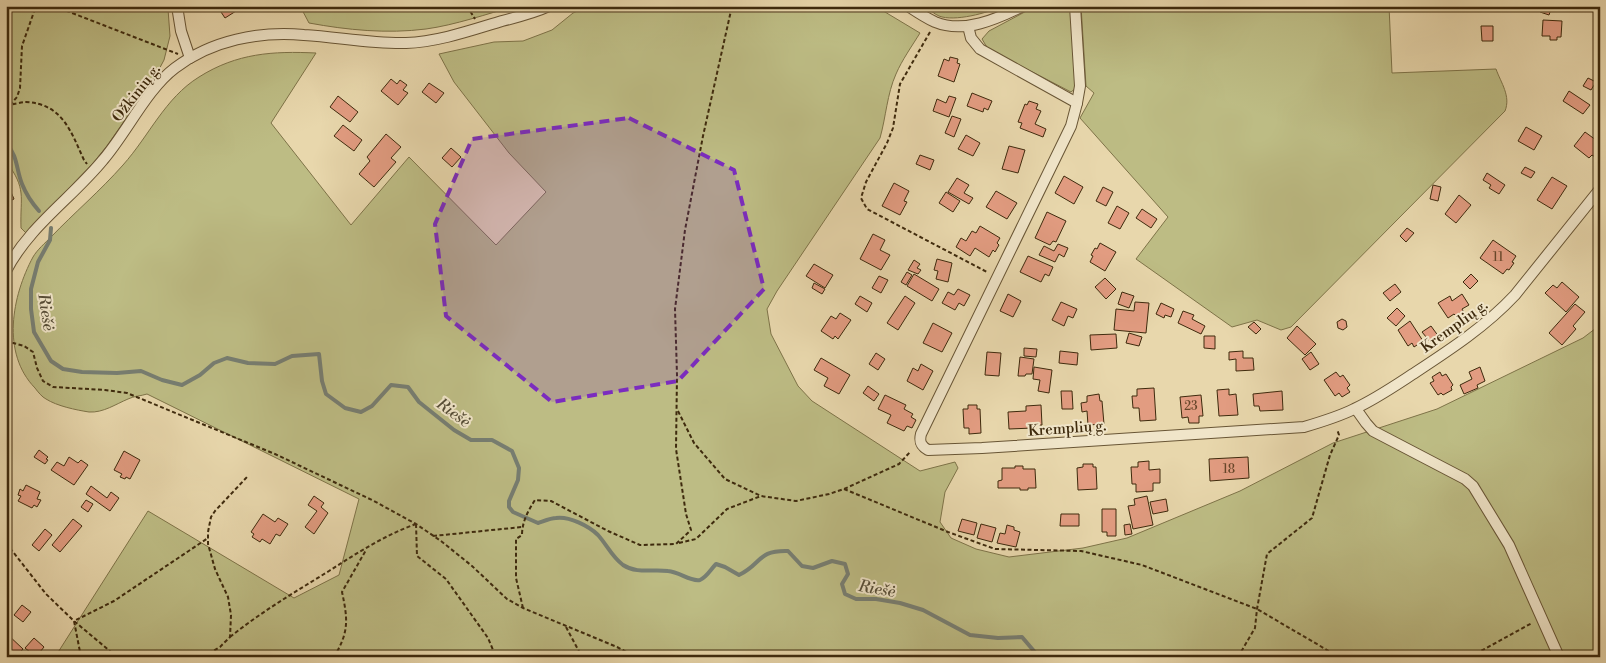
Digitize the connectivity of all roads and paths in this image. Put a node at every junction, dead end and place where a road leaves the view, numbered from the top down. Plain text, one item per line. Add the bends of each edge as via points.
1 (36, 6) edge
2 (54, 6) edge
3 (177, 6) edge
4 (467, 6) edge
5 (549, 6) edge
6 (732, 6) edge
7 (908, 6) edge
8 (1023, 6) edge
9 (1074, 6) edge
10 (936, 22) junction
11 (968, 26) junction
12 (480, 28) junction
13 (190, 58) junction
14 (1078, 104) junction
15 (8, 105) edge
16 (94, 171) junction
17 (1600, 188) edge
18 (6, 271) edge
19 (998, 278) junction
20 (6, 341) edge
21 (1356, 409) junction
22 (677, 410) junction
23 (1333, 418) junction
24 (910, 452) dead end
25 (247, 477) dead end
26 (844, 489) junction
27 (761, 496) junction
28 (416, 524) junction
29 (522, 527) junction
30 (433, 536) junction
31 (208, 538) junction
32 (6, 543) edge
33 (676, 544) junction
34 (367, 548) junction
35 (522, 608) junction
36 (1257, 609) junction
37 (1541, 619) junction
38 (74, 621) junction
39 (566, 627) junction
40 (230, 637) junction
41 (81, 657) edge
42 (117, 657) edge
43 (203, 657) edge
44 (334, 657) edge
45 (496, 657) edge
46 (582, 657) edge
47 (636, 657) edge
48 (1238, 657) edge
49 (1339, 657) edge
50 (1470, 657) edge
51 (1559, 657) edge

1 - 15 path via 22,46 20,88 17,97
2 - 13 path
3 - 13 street
4 - 12 path
5 - 12 street, Ožkinių g.
6 - 22 path via 685,230 675,310
7 - 10 street
8 - 11 street via 994,20
9 - 14 street, Kremplių g. via 1080,86
10 - 11 street
10 - 19 path via 900,84 888,143 866,182 861,198 867,209
11 - 14 street via 971,38 980,49
12 - 13 street, Ožkinių g. via 406,43 268,35 230,41
13 - 16 street, Ožkinių g. via 160,83
14 - 19 street, Kremplių g. via 1071,126
15 - 16 path via 26,102 49,107 72,131 84,160
16 - 18 street, Ožkinių g. via 34,231
17 - 21 street, Kremplių g. via 1501,310 1453,348
19 - 23 street, Kremplių g. via 921,434 922,447 928,450 1304,427
20 - 28 path via 33,352 44,382 52,387 127,393 275,454
21 - 23 street, Kremplių g.
21 - 37 street via 1373,431 1473,486 1509,545
22 - 27 path via 694,443 726,479
22 - 33 path via 676,450 691,530
23 - 36 path via 1339,435 1312,518 1267,554
24 - 26 path via 899,464
25 - 31 path via 211,517
26 - 27 path via 796,501
26 - 36 path via 995,549 1081,551 1142,565
27 - 33 path via 727,509 696,539
28 - 30 path
28 - 34 path
28 - 45 path via 417,556 446,579 488,638
29 - 30 path
29 - 33 path via 535,500 551,502 640,545
29 - 35 path via 522,536 516,539 516,578
30 - 35 path
31 - 38 path via 114,601
31 - 40 path via 215,570 228,596
32 - 38 path via 46,594
34 - 40 path via 250,621
34 - 44 path via 342,592 347,614 343,640
35 - 39 path
36 - 48 path via 1256,628
36 - 49 path
37 - 50 path
37 - 51 street
38 - 41 path
38 - 42 path
39 - 46 path
39 - 47 path
40 - 43 path

